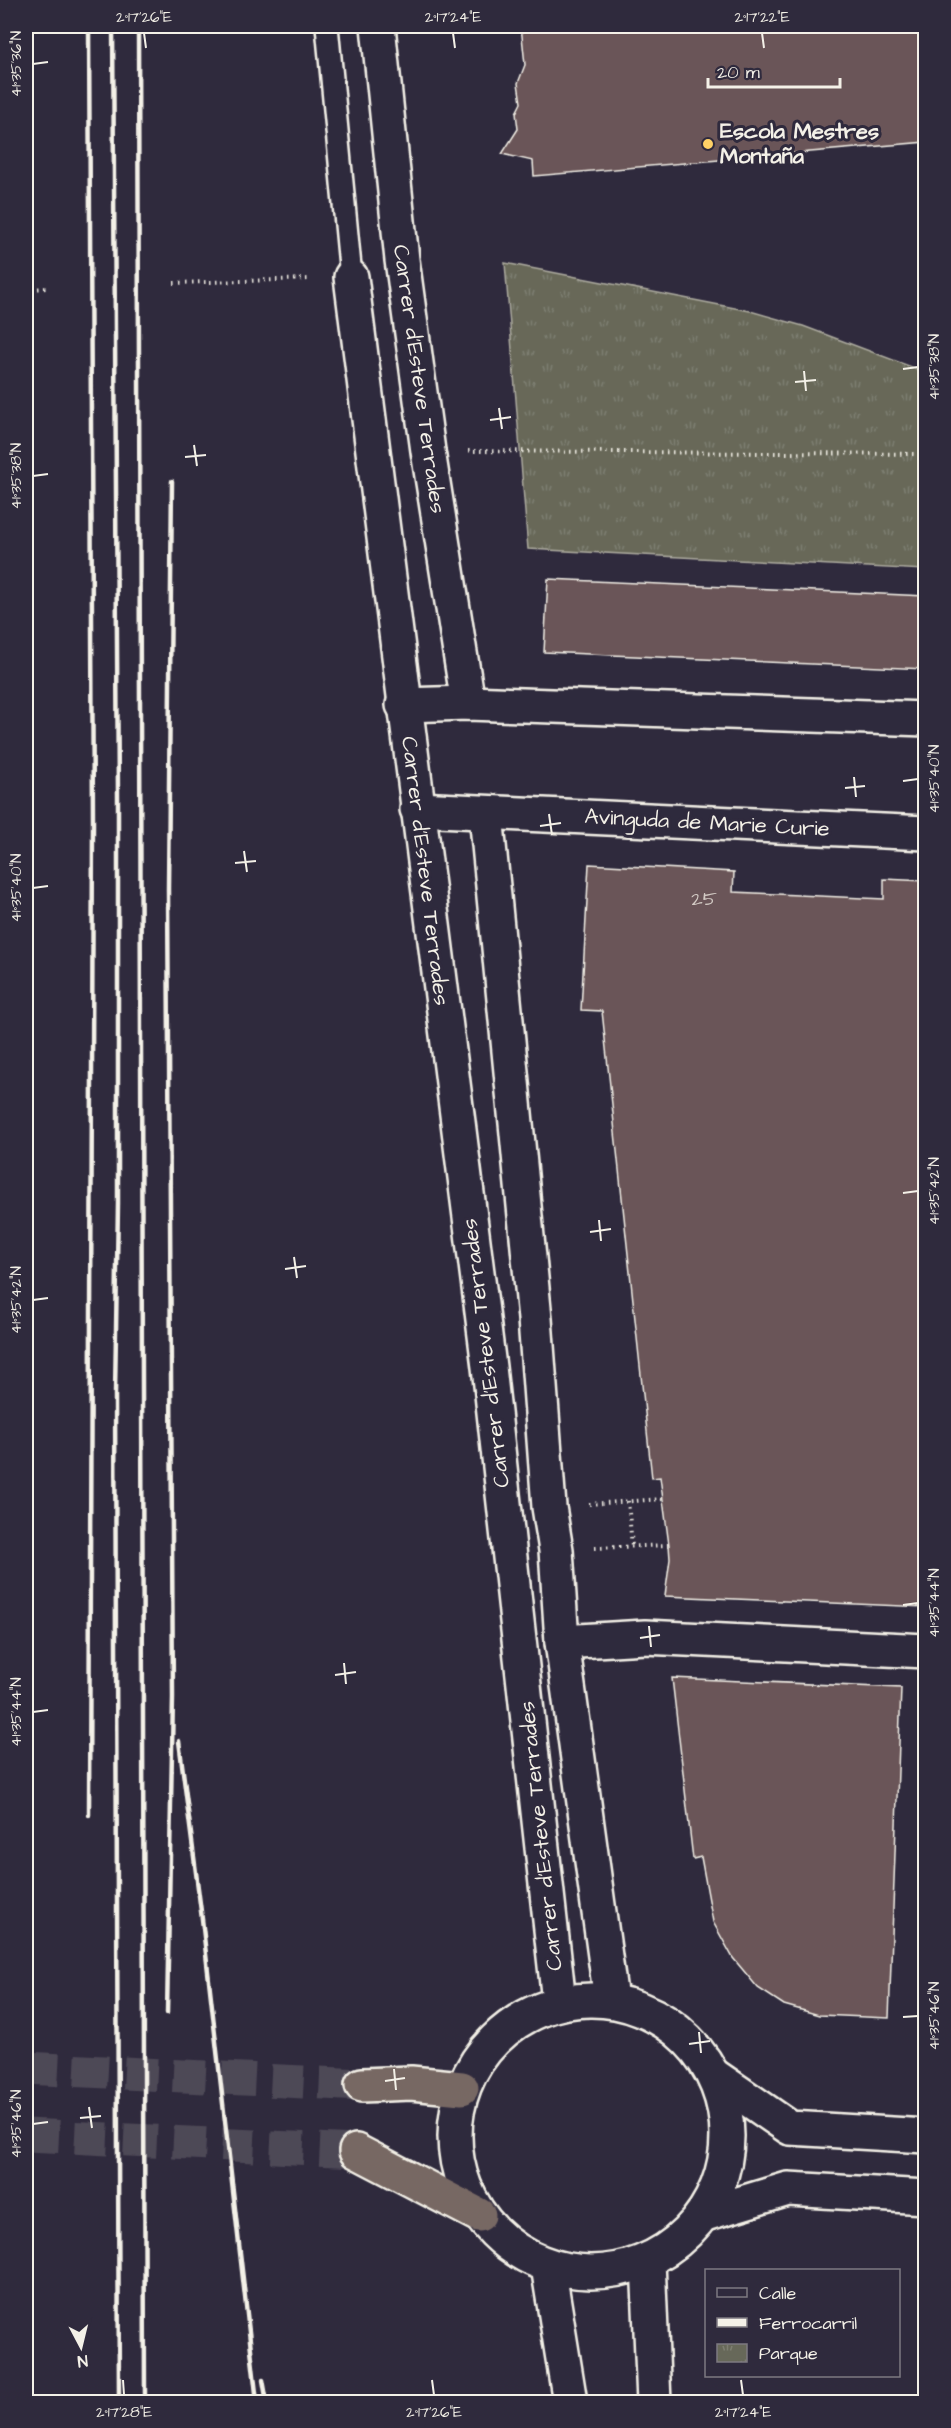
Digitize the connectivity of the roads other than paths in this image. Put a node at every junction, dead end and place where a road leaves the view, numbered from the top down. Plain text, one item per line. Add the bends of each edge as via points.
1 (327, 26) edge
2 (378, 26) edge
3 (351, 277) joint
4 (468, 703) junction
5 (403, 705) junction
6 (926, 719) edge
7 (417, 809) junction
8 (486, 814) junction
9 (926, 833) edge
10 (561, 1642) junction
11 (926, 1651) edge
12 (610, 2000) junction
13 (559, 2002) junction
14 (716, 2077) junction
15 (362, 2085) tunnel mouth
16 (462, 2088) junction
17 (926, 2136) edge
18 (356, 2151) tunnel mouth
19 (926, 2197) edge
20 (705, 2214) junction
21 (479, 2216) junction
22 (648, 2261) junction
23 (548, 2266) junction
24 (570, 2403) edge
25 (654, 2403) edge

1 - 3 lane, Carrer d'Esteve Terrades
2 - 4 street, Carrer d'Esteve Terrades via 402,260
3 - 5 street, Carrer d'Esteve Terrades
4 - 5 street, Carrer d'Esteve Terrades
4 - 6 street
5 - 7 street, Carrer d'Esteve Terrades
7 - 8 street, Avinguda de Marie Curie
7 - 13 street, Carrer d'Esteve Terrades via 489,1367
8 - 9 street, Avinguda de Marie Curie
8 - 10 street, Carrer d'Esteve Terrades via 534,1307
10 - 11 street via 645,1636
10 - 12 street, Carrer d'Esteve Terrades
12 - 13 street
12 - 14 street via 651,2013 692,2043
13 - 16 street via 515,2021 483,2050
14 - 17 street via 790,2128
14 - 20 street via 728,2121 727,2158
15 - 16 highway via 411,2083
16 - 21 street via 453,2130 460,2178
18 - 21 highway
19 - 20 street via 788,2189
20 - 22 street via 686,2235
21 - 23 street via 507,2245
22 - 23 street via 606,2272
22 - 25 street
23 - 24 street

